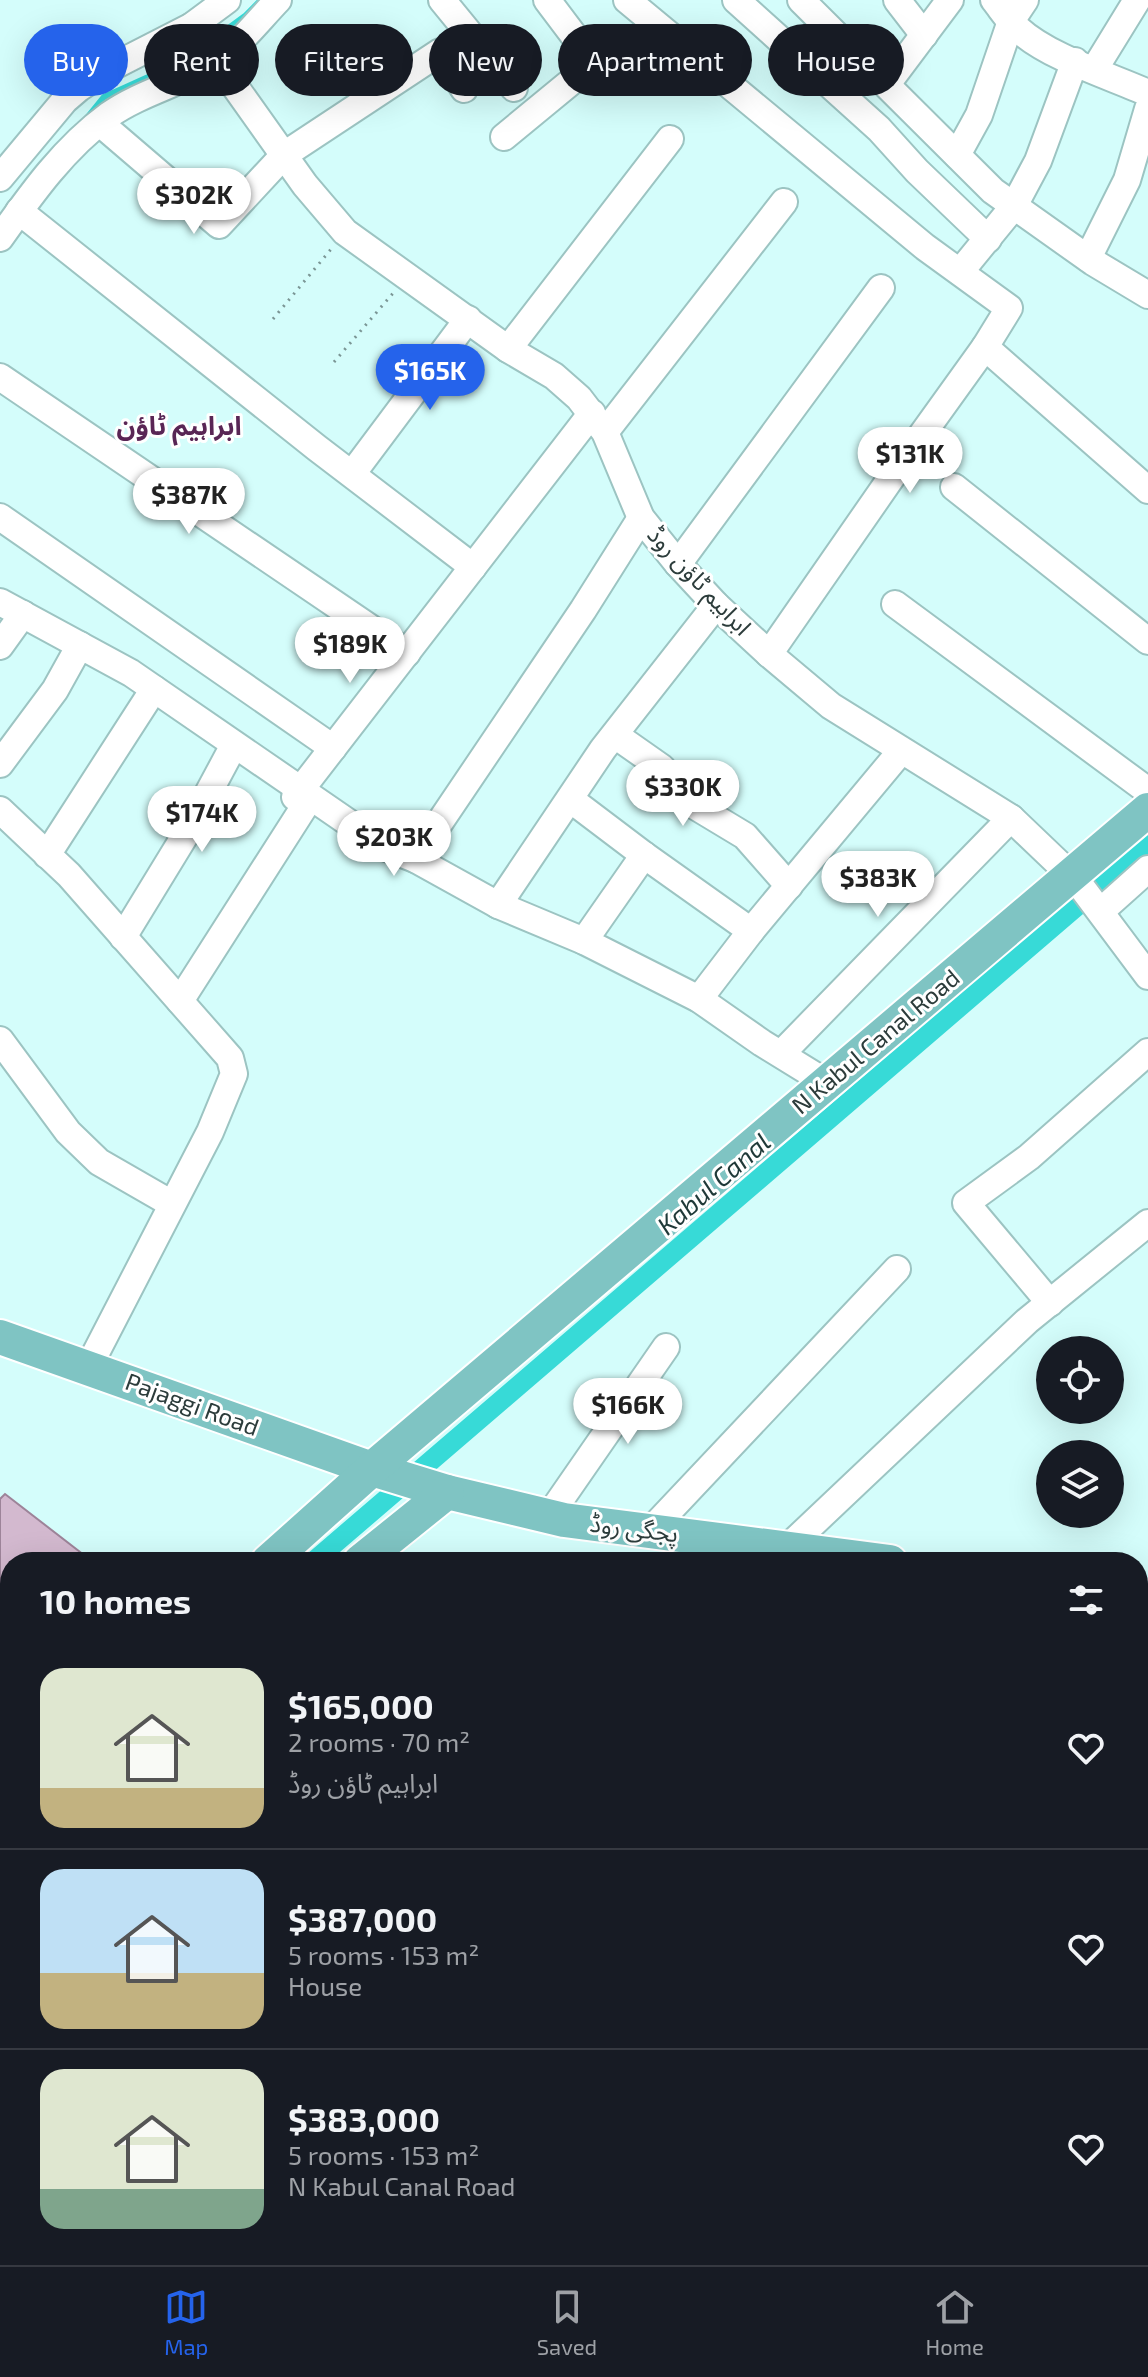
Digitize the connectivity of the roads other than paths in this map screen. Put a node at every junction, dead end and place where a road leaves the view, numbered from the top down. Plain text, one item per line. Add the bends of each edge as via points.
1 (227, 0) edge
2 (278, 0) edge
3 (442, 0) edge
4 (547, 0) edge
5 (627, 0) edge
6 (801, 0) edge
7 (897, 0) edge
8 (950, 0) edge
9 (994, 0) edge
10 (1137, 0) edge
11 (748, 4) edge
12 (1018, 11) edge
13 (215, 24) edge
14 (256, 24) edge
15 (462, 24) edge
16 (826, 24) edge
17 (924, 35) junction
18 (144, 59) edge
19 (429, 59) edge
20 (904, 61) edge
21 (1084, 65) junction
22 (1148, 93) edge
23 (144, 96) edge
24 (242, 96) edge
25 (899, 96) edge
26 (1148, 109) edge
27 (100, 123) junction
28 (504, 137) dead end
29 (670, 139) dead end
30 (284, 155) junction
31 (957, 155) junction
32 (0, 178) edge
33 (784, 202) dead end
34 (1014, 206) junction
35 (19, 211) junction
36 (0, 238) edge
37 (988, 239) junction
38 (1088, 258) junction
39 (960, 272) junction
40 (881, 288) dead end
41 (1148, 295) edge
42 (468, 319) junction
43 (985, 347) junction
44 (508, 349) junction
45 (0, 377) edge
46 (598, 423) junction
47 (352, 474) junction
48 (954, 487) dead end
49 (1148, 490) edge
50 (0, 517) edge
51 (641, 518) junction
52 (678, 564) junction
53 (473, 567) junction
54 (895, 604) dead end
55 (716, 605) junction
56 (11, 608) edge
57 (1148, 641) edge
58 (80, 645) junction
59 (0, 646) edge
60 (407, 653) junction
61 (769, 654) junction
62 (154, 689) junction
63 (615, 735) junction
64 (234, 745) junction
65 (333, 748) junction
66 (901, 751) junction
67 (0, 764) edge
68 (300, 790) junction
69 (1148, 791) edge
70 (570, 799) junction
71 (0, 810) edge
72 (1148, 810) edge
73 (1011, 818) junction
74 (47, 855) junction
75 (644, 855) junction
76 (415, 859) junction
77 (1148, 869) edge
78 (1075, 878) junction
79 (789, 886) junction
80 (498, 905) junction
81 (1101, 911) junction
82 (751, 931) junction
83 (123, 937) junction
84 (584, 941) junction
85 (1148, 976) edge
86 (699, 999) junction
87 (180, 1001) junction
88 (3, 1052) edge
89 (1148, 1052) edge
90 (781, 1054) junction
91 (827, 1083) junction
92 (172, 1204) junction
93 (1148, 1223) edge
94 (897, 1269) dead end
95 (1050, 1303) junction
96 (0, 1337) edge
97 (666, 1347) dead end
98 (88, 1368) junction
99 (379, 1466) junction
100 (438, 1489) junction
101 (549, 1516) junction
102 (650, 1531) junction
103 (786, 1549) junction
104 (280, 1552) edge
105 (371, 1552) edge
106 (810, 1552) edge

1 - 13 street
2 - 14 street
3 - 15 street
4 - 28 street via 591,62
5 - 39 street
6 - 16 street
7 - 17 street
8 - 17 street
9 - 12 street
10 - 21 street
11 - 37 street
12 - 21 street via 1019,30
12 - 31 street via 979,115
17 - 20 street
18 - 32 street via 110,68 79,88
19 - 30 street
21 - 22 street
21 - 34 street
23 - 27 street
24 - 30 street, ابراہیم ٹاؤن روڈ
25 - 31 street
26 - 38 street via 1127,180
27 - 30 street via 219,225
27 - 35 street via 53,167
29 - 44 street
30 - 42 street, ابراہیم ٹاؤن روڈ via 345,232
31 - 34 street
33 - 46 street
34 - 37 street
34 - 38 street
35 - 36 street
35 - 47 street
37 - 39 street
38 - 41 street
39 - 43 street via 1009,308
40 - 52 street
42 - 44 street, ابراہیم ٹاؤن روڈ
42 - 47 street
43 - 49 street
43 - 61 street
44 - 46 street, ابراہیم ٹاؤن روڈ via 554,376
45 - 60 street
46 - 51 street, ابراہیم ٹاؤن روڈ
46 - 53 street
47 - 53 street
48 - 57 street
50 - 65 street
51 - 52 street, ابراہیم ٹاؤن روڈ
51 - 76 street
52 - 55 street, ابراہیم ٹاؤن روڈ
53 - 60 street
54 - 69 street
55 - 61 street, ابراہیم ٹاؤن روڈ
55 - 63 street
56 - 58 street
56 - 59 street
58 - 62 street
58 - 67 street via 55,690
60 - 65 street
61 - 66 street, ابراہیم ٹاؤن روڈ via 831,706
62 - 64 street
62 - 74 street
63 - 70 street
63 - 79 street via 662,768 657,783 745,836
64 - 68 street
64 - 83 street
65 - 68 street
66 - 73 street, ابراہیم ٹاؤن روڈ
66 - 79 street
68 - 76 street via 384,847
68 - 87 street via 295,797 306,804
70 - 75 street
70 - 80 street
71 - 74 street
72 - 78 main road, N Kabul Canal Road
73 - 78 street, ابراہیم ٹاؤن روڈ
73 - 90 street
74 - 83 street
75 - 82 street
75 - 84 street
76 - 80 street
77 - 81 street
78 - 81 street, ابراہیم ٹاؤن روڈ
78 - 91 main road, N Kabul Canal Road
79 - 82 street
80 - 84 street
81 - 85 street, ابراہیم ٹاؤن روڈ
82 - 86 street
83 - 87 street
84 - 86 street
86 - 90 street
87 - 92 street via 230,1058 234,1074
88 - 92 street via 99,1162
89 - 95 street via 1029,1157 966,1203
90 - 91 street
91 - 99 main road, N Kabul Canal Road
92 - 98 street
93 - 95 street
94 - 102 street
95 - 103 street
96 - 98 main road, Pajaggi Road
97 - 101 street
98 - 99 main road, Pajaggi Road
99 - 100 main road, پجگی روڈ
99 - 104 main road, N Kabul Canal Road
100 - 101 main road, پجگی روڈ
100 - 105 main road
101 - 102 main road, پجگی روڈ
102 - 103 main road, پجگی روڈ
103 - 106 main road, پجگی روڈ

